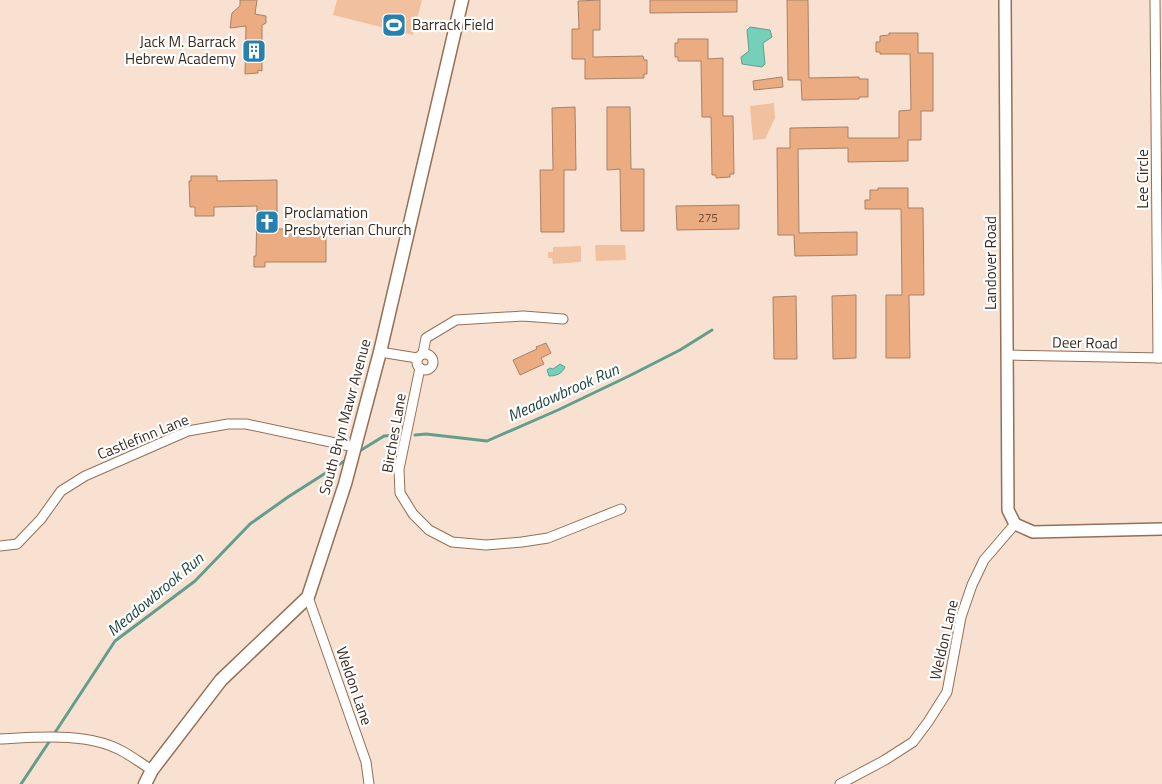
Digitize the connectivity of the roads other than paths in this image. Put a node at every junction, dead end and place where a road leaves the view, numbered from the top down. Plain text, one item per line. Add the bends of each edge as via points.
1 (462, 0) edge
2 (1005, 0) edge
3 (1155, 0) edge
4 (563, 319) dead end
5 (380, 352) junction
6 (1007, 355) junction
7 (420, 356) junction
8 (1160, 358) edge
9 (420, 368) junction
10 (353, 450) junction
11 (622, 509) dead end
12 (1015, 524) junction
13 (1162, 529) edge
14 (0, 546) edge
15 (308, 598) junction
16 (0, 739) edge
17 (152, 770) junction
18 (145, 784) edge
19 (369, 784) edge
20 (840, 784) edge

1 - 5 main road, South Bryn Mawr Avenue
2 - 6 street, Landover Road
3 - 8 street, Lee Circle
4 - 7 street via 524,316 456,320 426,338
5 - 7 street
5 - 10 main road, South Bryn Mawr Avenue
6 - 8 street, Deer Road
6 - 12 street, Landover Road via 1008,510
7 - 9 street, Birches Lane via 416,362
7 - 9 street, Birches Lane via 430,355 433,362 427,370
9 - 11 street, Birches Lane via 399,469 400,493 428,530 452,542 486,545 522,542 548,538
10 - 14 street, Castlefinn Lane via 246,424 188,431 85,476 61,491 17,544
10 - 15 main road, South Bryn Mawr Avenue
12 - 13 street via 1033,532
12 - 20 street, Weldon Lane via 984,560 972,584 947,692 928,722 913,742
15 - 17 main road, South Bryn Mawr Avenue via 221,680
15 - 19 street, Weldon Lane via 366,762
16 - 17 street via 42,736 85,739 121,750
17 - 18 main road, South Bryn Mawr Avenue

